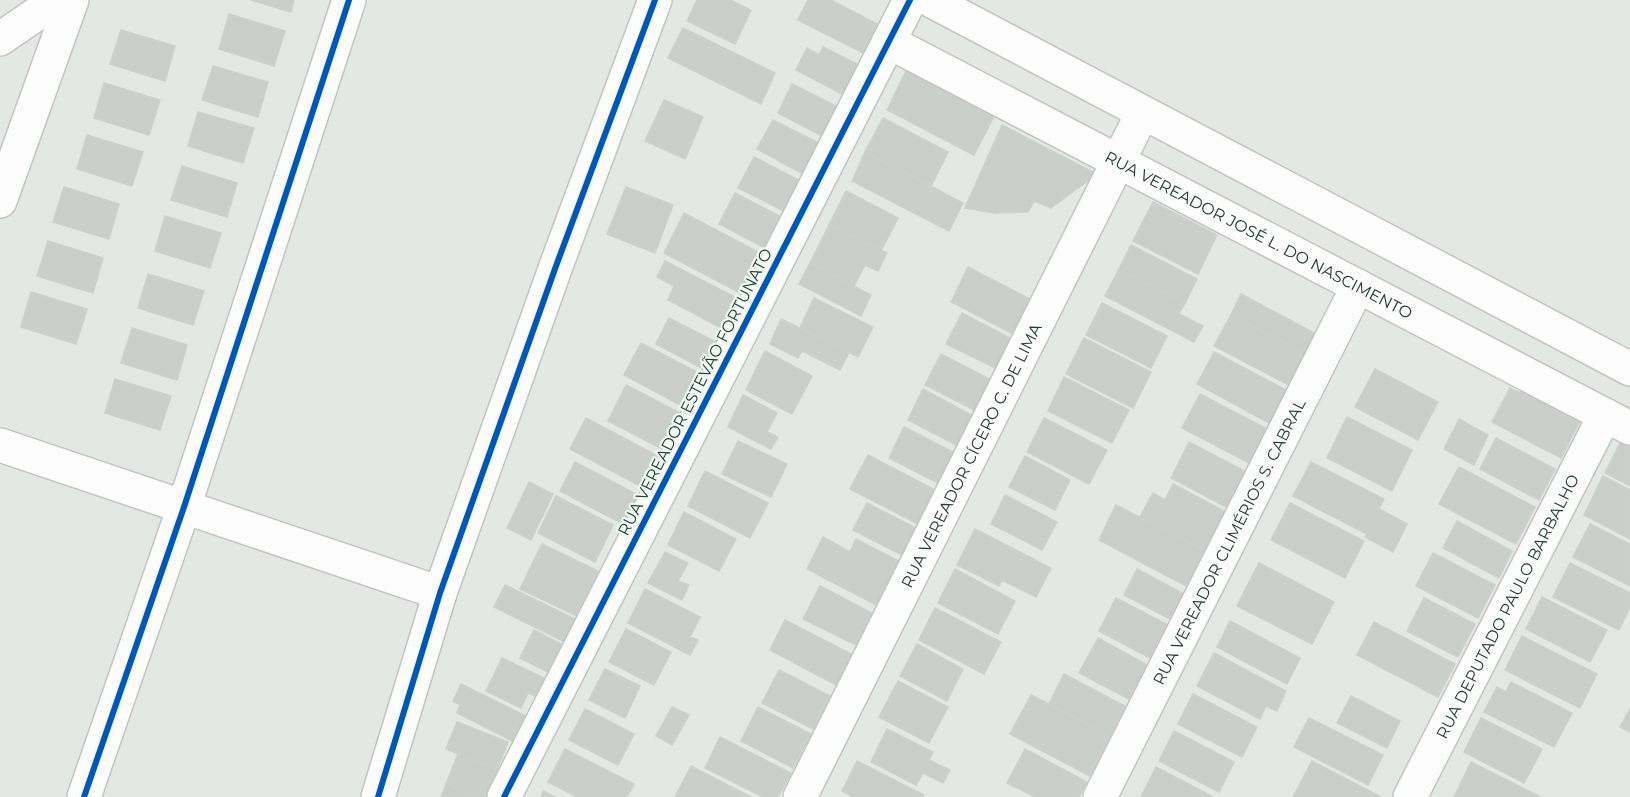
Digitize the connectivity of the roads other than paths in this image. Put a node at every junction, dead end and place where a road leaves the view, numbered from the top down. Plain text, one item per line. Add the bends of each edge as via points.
1 (57, 0) edge
2 (72, 0) edge
3 (348, 0) edge
4 (655, 0) edge
5 (910, 0) edge
6 (930, 0) edge
7 (0, 39) edge
8 (889, 42) junction
9 (1142, 114) junction
10 (1119, 163) junction
11 (0, 201) edge
12 (1358, 286) junction
13 (1630, 369) edge
14 (1618, 421) edge
15 (0, 445) edge
16 (184, 507) junction
17 (440, 592) junction
18 (84, 797) edge
19 (378, 797) edge
20 (504, 797) edge
21 (800, 797) edge
22 (1100, 797) edge
23 (1410, 797) edge

1 - 7 street
2 - 11 street
3 - 16 street
4 - 17 street
5 - 8 street, RUA VEREADOR ESTEVÃO FORTUNATO
6 - 9 street
8 - 10 street, RUA VEREADOR JOSÉ L. DO NASCIMENTO
8 - 20 street, RUA VEREADOR ESTEVÃO FORTUNATO
9 - 10 street, RUA VEREADOR CÍCERO C. DE LIMA
9 - 13 street
10 - 12 street, RUA VEREADOR JOSÉ L. DO NASCIMENTO
10 - 21 street, RUA VEREADOR CÍCERO C. DE LIMA
12 - 14 street, RUA VEREADOR JOSÉ L. DO NASCIMENTO
12 - 22 street, RUA VEREADOR CLIMÉRIOS S. CABRAL
14 - 23 street, RUA DEPUTADO PAULO BARBALHO
15 - 16 street
16 - 17 street
16 - 18 street
17 - 19 street

